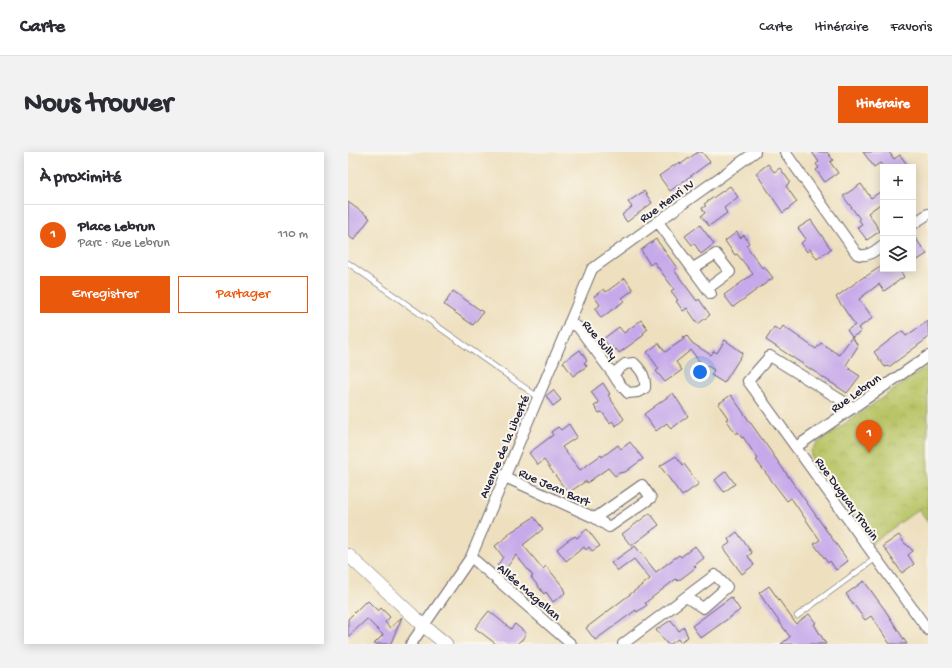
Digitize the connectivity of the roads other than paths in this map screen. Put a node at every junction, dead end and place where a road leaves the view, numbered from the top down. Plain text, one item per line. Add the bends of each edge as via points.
1 (754, 152) edge
2 (785, 152) edge
3 (928, 214) edge
4 (658, 222) junction
5 (916, 222) edge
6 (880, 247) edge
7 (348, 263) edge
8 (592, 268) joint
9 (693, 268) junction
10 (569, 323) junction
11 (928, 356) edge
12 (613, 374) dead end
13 (538, 397) junction
14 (854, 408) junction
15 (796, 448) junction
16 (504, 477) junction
17 (595, 518) junction
18 (348, 555) edge
19 (472, 557) junction
20 (876, 558) junction
21 (686, 597) dead end
22 (797, 616) dead end
23 (424, 626) junction
24 (928, 630) edge
25 (411, 644) edge
26 (446, 644) edge
27 (571, 644) edge
28 (623, 644) edge

1 - 4 street, Rue Henri IV
2 - 6 street via 857,254 869,255
3 - 5 street
4 - 8 street, Rue Henri IV
4 - 9 street
7 - 13 lane
8 - 10 street, Avenue de la Liberté
9 - 9 street via 709,291 730,272 716,254
10 - 12 street, Rue Sully via 578,327
10 - 13 street, Avenue de la Liberté
11 - 14 street, Rue Lebrun
13 - 16 street, Avenue de la Liberté
14 - 15 street, Rue Lebrun
14 - 15 street, Rue Duguay Trouin via 770,356 748,380
15 - 20 street, Rue Duguay Trouin
16 - 17 street, Rue Jean Bart
16 - 19 street, Avenue de la Liberté
17 - 17 street, Rue Jean Bart via 609,527 651,498 642,485
18 - 23 street
19 - 23 street, Avenue de la Liberté
19 - 27 street, Allée Magellan
20 - 22 lane
20 - 24 street, Rue Duguay Trouin
21 - 28 street
23 - 25 street, Avenue de la Liberté
23 - 26 street

